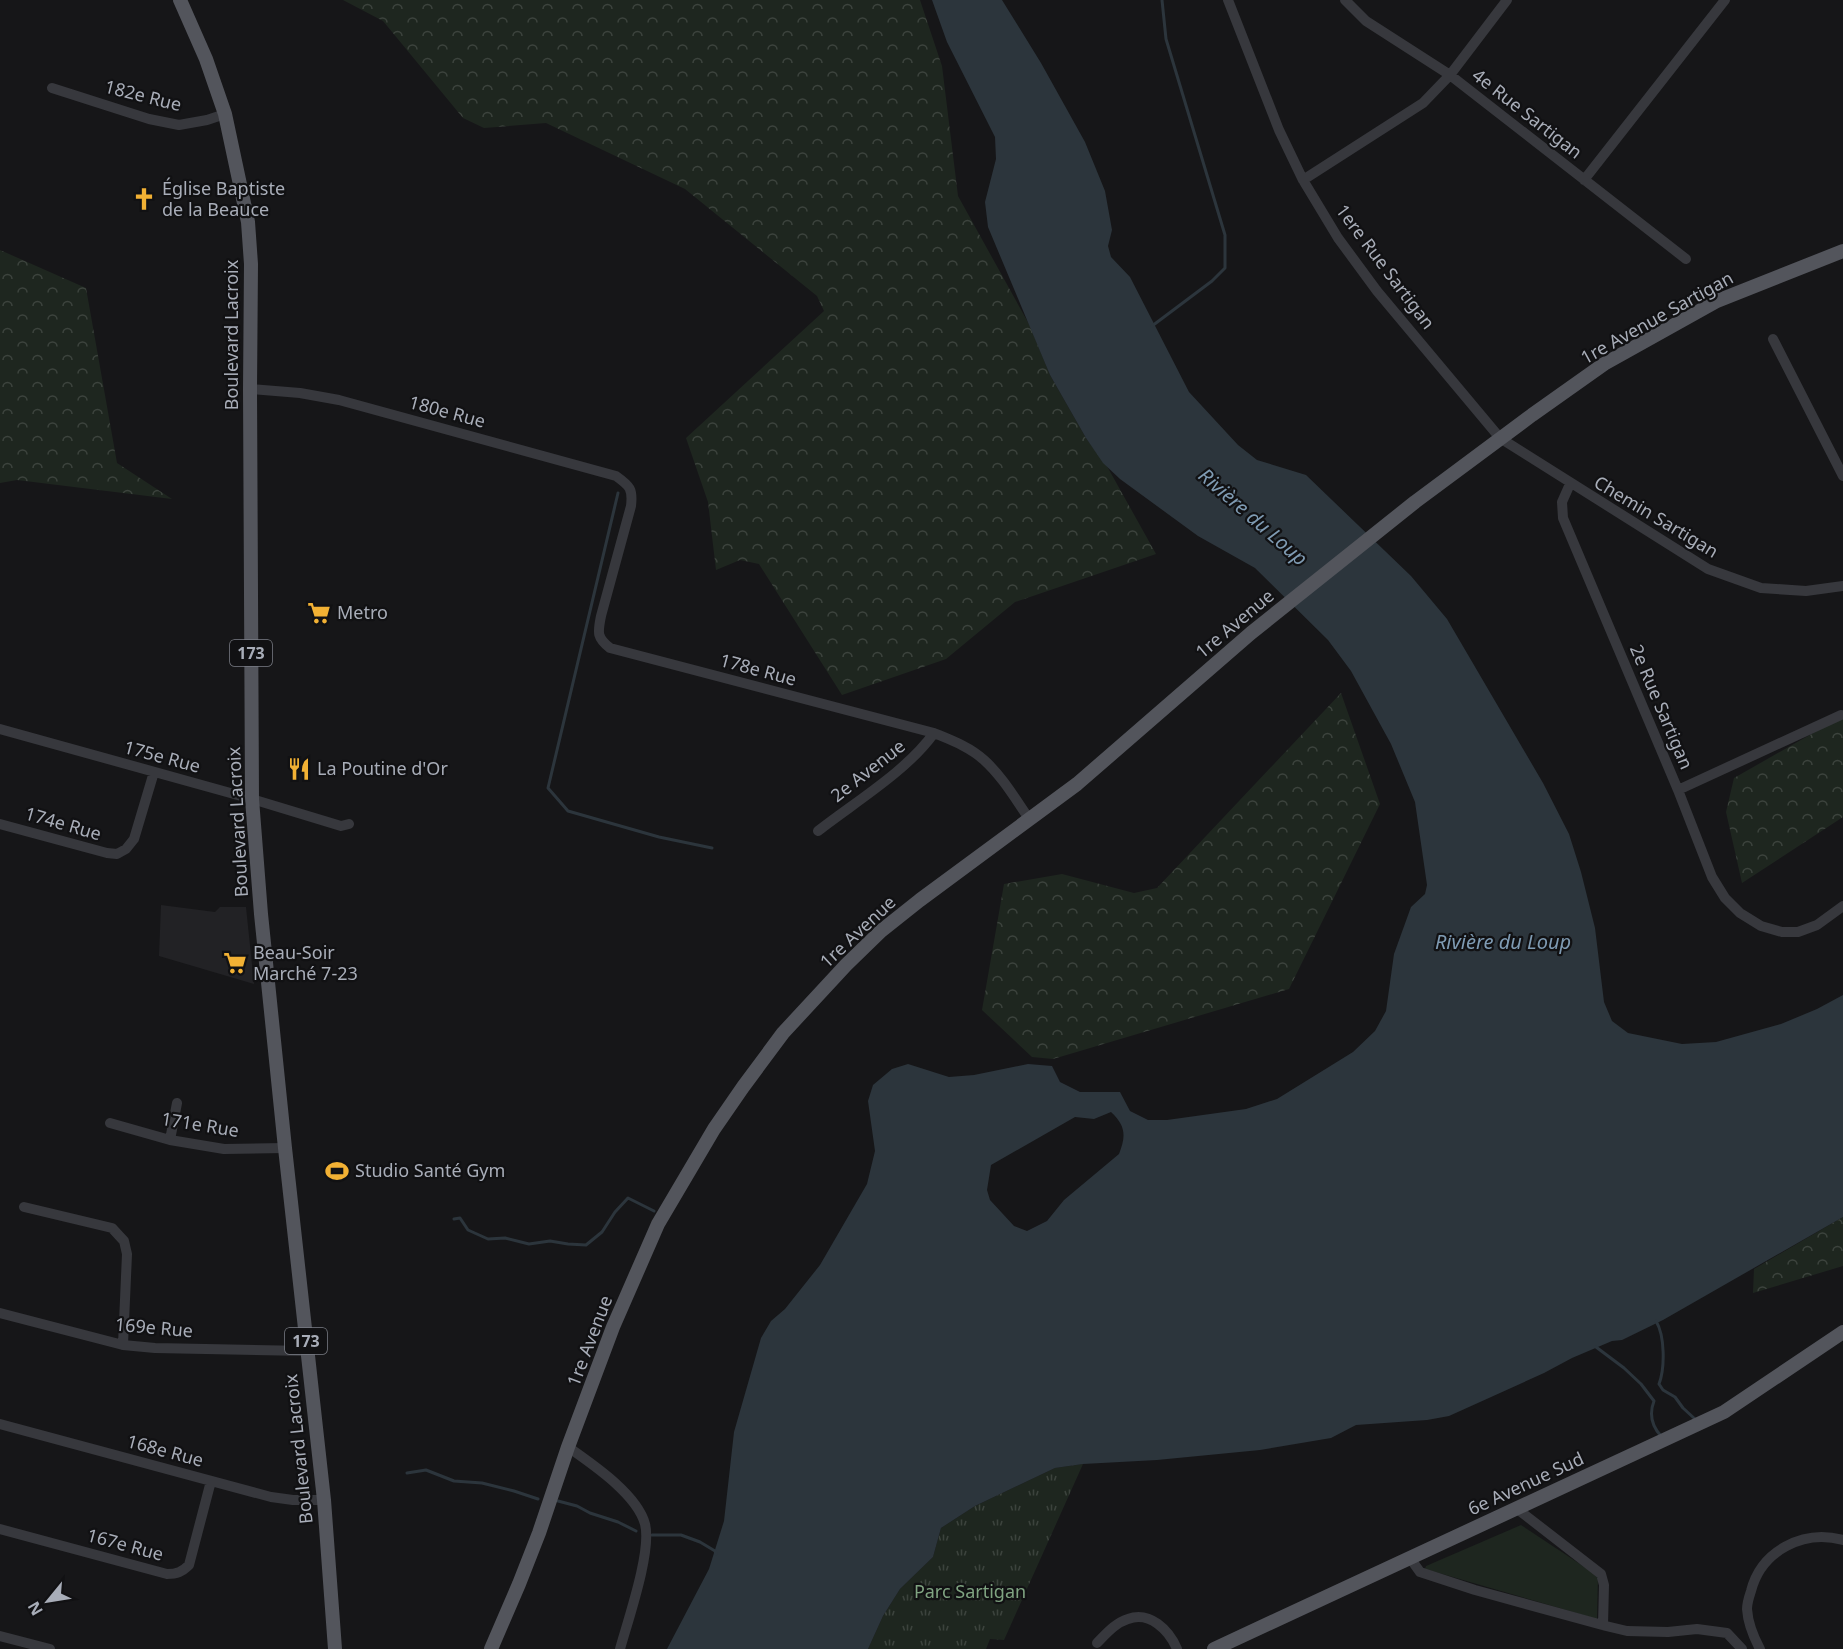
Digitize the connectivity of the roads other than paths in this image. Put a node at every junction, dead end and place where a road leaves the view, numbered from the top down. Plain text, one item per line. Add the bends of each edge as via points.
1 (180, 0) edge
2 (1228, 0) edge
3 (1345, 0) edge
4 (1507, 0) edge
5 (1725, 0) edge
6 (1450, 75) junction
7 (52, 88) dead end
8 (225, 114) junction
9 (1302, 180) junction
10 (1584, 180) junction
11 (1843, 251) edge
12 (1686, 259) dead end
13 (1773, 339) dead end
14 (250, 389) junction
15 (1500, 438) junction
16 (1843, 476) edge
17 (1570, 483) junction
18 (629, 486) joint
19 (1843, 586) edge
20 (1841, 715) dead end
21 (0, 729) edge
22 (934, 733) junction
23 (154, 772) junction
24 (1678, 790) junction
25 (252, 799) junction
26 (1030, 820) junction
27 (0, 824) edge
28 (349, 824) dead end
29 (818, 831) dead end
30 (1843, 906) edge
31 (177, 1103) dead end
32 (110, 1123) dead end
33 (170, 1140) junction
34 (285, 1148) junction
35 (24, 1207) dead end
36 (0, 1313) edge
37 (1843, 1332) edge
38 (123, 1345) junction
39 (308, 1351) junction
40 (0, 1424) edge
41 (568, 1447) junction
42 (211, 1480) junction
43 (324, 1500) junction
44 (1516, 1508) junction
45 (0, 1529) edge
46 (1843, 1540) edge
47 (1410, 1558) junction
48 (1603, 1626) junction
49 (0, 1636) edge
50 (1097, 1642) dead end
51 (50, 1649) edge
52 (335, 1649) edge
53 (491, 1649) edge
54 (620, 1649) edge
55 (1177, 1649) edge
56 (1214, 1649) edge
57 (1742, 1649) edge
58 (1760, 1649) edge

1 - 8 main road, Boulevard Lacroix / 173
2 - 9 street, 1ere Rue Sartigan
3 - 6 street, 4e Rue Sartigan via 1366,21
4 - 6 street
5 - 10 street
6 - 9 street via 1423,103
6 - 10 street, 4e Rue Sartigan
7 - 8 street, 182e Rue via 179,125
8 - 14 main road, Boulevard Lacroix / 173 via 248,222
9 - 15 street, 1ere Rue Sartigan via 1377,291
10 - 12 street, 4e Rue Sartigan
11 - 15 main road, 1re Avenue Sartigan via 1717,302 1604,364
13 - 16 street
14 - 18 street, 180e Rue via 339,399 616,476
14 - 25 main road, Boulevard Lacroix / 173
15 - 17 street, Chemin Sartigan
15 - 26 main road, 1re Avenue via 1251,633
17 - 19 street, Chemin Sartigan via 1708,569 1761,588 1806,591
17 - 24 street, 2e Rue Sartigan via 1562,502 1563,518
18 - 22 street, 178e Rue via 631,506 598,632 602,642 610,648
20 - 24 street
21 - 23 street, 175e Rue
22 - 26 street, 178e Rue via 984,759
22 - 29 street, 2e Avenue via 906,764
23 - 25 street, 175e Rue
23 - 27 street, 174e Rue via 134,839 117,854
24 - 30 street, 2e Rue Sartigan via 1716,884 1740,913 1761,926 1798,932 1817,925
25 - 28 street, 175e Rue via 340,826
25 - 34 main road, Boulevard Lacroix / 173
26 - 41 main road, 1re Avenue via 881,931 783,1033 714,1129 658,1224
31 - 33 street
32 - 33 street, 171e Rue
33 - 34 street, 171e Rue via 224,1149
34 - 39 main road, Boulevard Lacroix / 173
35 - 38 street via 112,1228 124,1241 127,1254
36 - 38 street, 169e Rue
37 - 44 main road, 6e Avenue Sud via 1724,1412
38 - 39 street, 169e Rue
39 - 43 main road, Boulevard Lacroix / 173
40 - 42 street, 168e Rue
41 - 53 main road, 1re Avenue via 519,1584
41 - 54 street via 621,1488 645,1523 644,1562
42 - 43 street, 168e Rue via 271,1497
42 - 45 street, 167e Rue via 189,1565 176,1574
43 - 52 main road, Boulevard Lacroix / 173
44 - 47 main road, 6e Avenue Sud
44 - 48 street via 1601,1574
46 - 58 street via 1807,1539 1788,1544 1766,1560 1754,1579 1747,1607 1751,1633
47 - 48 street via 1420,1572
47 - 56 main road, 6e Avenue Sud
48 - 57 street via 1627,1631 1697,1629 1727,1633
49 - 51 street
50 - 55 street via 1126,1619 1138,1617 1156,1622

